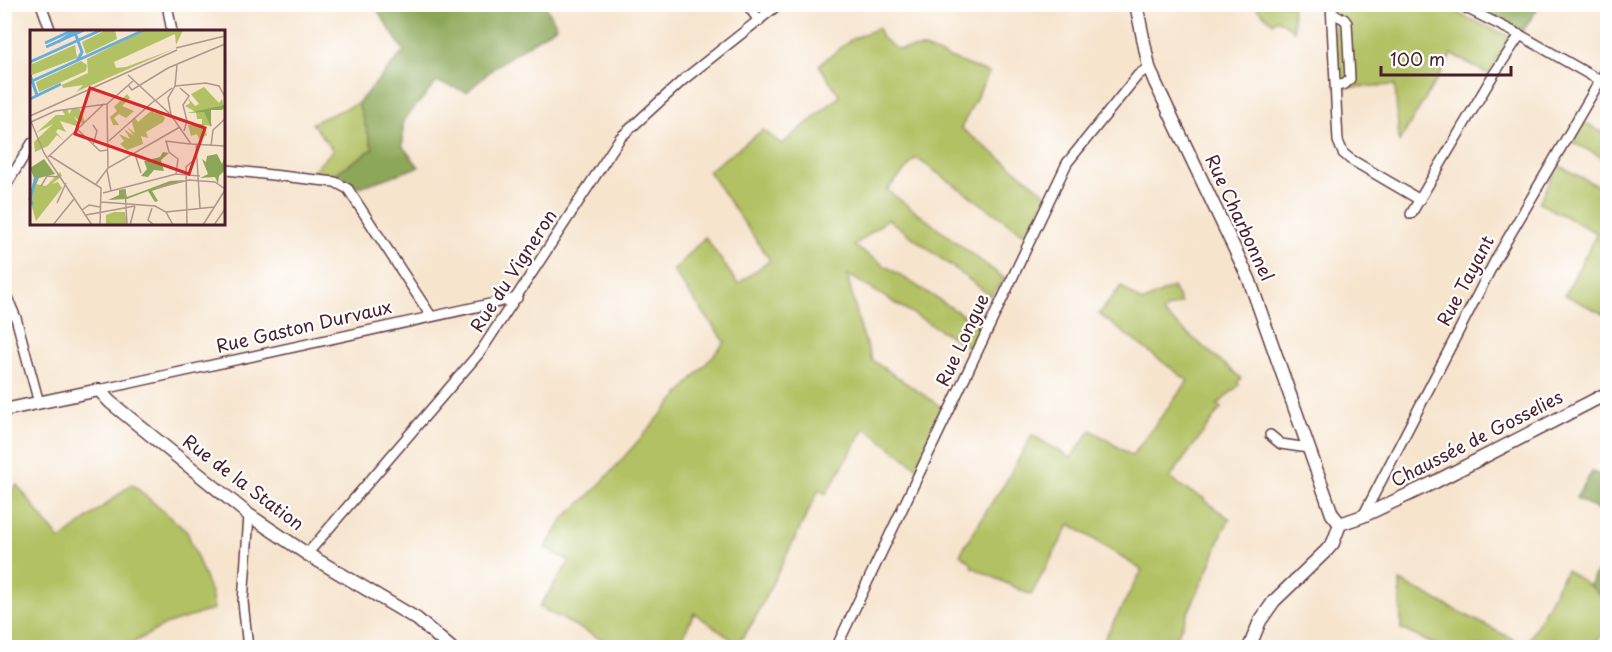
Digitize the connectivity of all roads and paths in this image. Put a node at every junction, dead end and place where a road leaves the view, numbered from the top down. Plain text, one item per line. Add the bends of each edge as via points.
1 (41, 4) edge
2 (167, 4) edge
3 (747, 4) edge
4 (779, 4) edge
5 (1136, 4) edge
6 (1458, 4) edge
7 (1331, 9) edge
8 (759, 21) junction
9 (50, 30) edge
10 (172, 30) edge
11 (1520, 35) junction
12 (1149, 67) junction
13 (1608, 67) edge
14 (1599, 80) junction
15 (1336, 86) junction
16 (30, 146) edge
17 (225, 169) edge
18 (4, 189) edge
19 (1420, 200) junction
20 (1411, 214) dead end
21 (4, 290) edge
22 (517, 298) junction
23 (431, 316) junction
24 (99, 390) junction
25 (1608, 393) edge
26 (39, 403) junction
27 (4, 410) edge
28 (1270, 435) dead end
29 (1308, 448) junction
30 (249, 515) junction
31 (1363, 516) junction
32 (1340, 524) junction
33 (308, 554) junction
34 (248, 648) edge
35 (451, 648) edge
36 (836, 648) edge
37 (1249, 648) edge

1 - 9 street
2 - 10 street
3 - 8 street
4 - 8 street, Rue du Vigneron
5 - 12 street, Rue Charbonnel
6 - 11 street
7 - 15 street
7 - 15 street via 1347,23 1350,79
8 - 22 street, Rue du Vigneron via 683,80 620,138
11 - 14 street
11 - 19 street
12 - 29 street, Rue Charbonnel via 1249,279
12 - 36 street, Rue Longue via 1138,75 1066,163
13 - 14 street, Rue Tayant
14 - 31 street, Rue Tayant via 1497,257
15 - 19 street via 1338,141 1343,153
16 - 18 street
17 - 23 street via 335,182 348,189
19 - 20 street
21 - 26 street via 16,318
22 - 23 street, Rue Gaston Durvaux
22 - 33 street, Rue du Vigneron via 480,351
23 - 24 street, Rue Gaston Durvaux
24 - 26 street
24 - 30 street, Rue de la Station
25 - 31 street, Chaussée de Gosselies
26 - 27 street
28 - 29 street via 1281,444
29 - 32 street, Rue Charbonnel via 1332,514
30 - 33 street, Rue de la Station
30 - 34 street via 243,603
31 - 32 street, Chaussée de Gosselies
32 - 37 street via 1333,543 1266,611
33 - 35 street, Rue de la Station via 417,619

